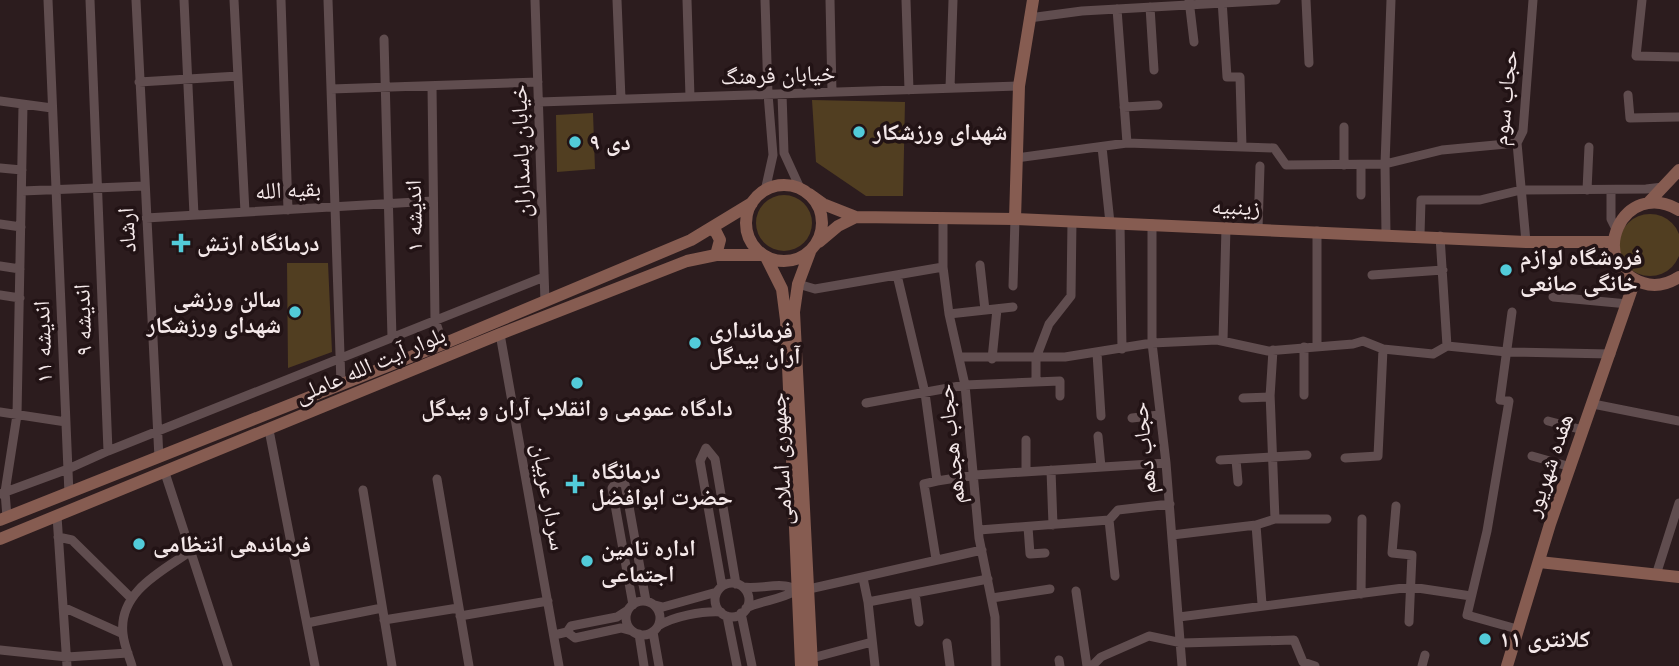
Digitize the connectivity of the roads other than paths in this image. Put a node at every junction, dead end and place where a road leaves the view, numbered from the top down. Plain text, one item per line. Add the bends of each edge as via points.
1 (48, 0) edge
2 (90, 0) edge
3 (136, 0) edge
4 (184, 0) edge
5 (234, 0) edge
6 (281, 0) edge
7 (328, 0) edge
8 (535, 0) edge
9 (617, 0) edge
10 (687, 0) edge
11 (765, 0) edge
12 (830, 0) edge
13 (906, 0) edge
14 (953, 0) edge
15 (1033, 0) edge
16 (1081, 0) edge
17 (1276, 0) edge
18 (1306, 0) edge
19 (1391, 0) edge
20 (1533, 0) edge
21 (1642, 0) edge
22 (1222, 1) edge
23 (1190, 2) edge
24 (1150, 7) junction
25 (1117, 9) junction
26 (1082, 11) junction
27 (1029, 18) junction
28 (384, 39) dead end
29 (1194, 42) dead end
30 (1679, 57) edge
31 (1309, 63) dead end
32 (1154, 69) dead end
33 (238, 76) junction
34 (188, 79) junction
35 (139, 82) junction
36 (538, 82) junction
37 (432, 86) junction
38 (1019, 86) junction
39 (385, 87) junction
40 (950, 88) junction
41 (331, 89) junction
42 (909, 90) junction
43 (832, 92) junction
44 (768, 94) junction
45 (782, 94) junction
46 (1628, 94) dead end
47 (690, 97) junction
48 (621, 99) junction
49 (0, 102) edge
50 (539, 102) junction
51 (23, 105) junction
52 (1158, 105) dead end
53 (1124, 107) junction
54 (52, 108) junction
55 (1679, 117) edge
56 (1344, 127) dead end
57 (1517, 143) junction
58 (1127, 144) junction
59 (1102, 147) junction
60 (1242, 147) junction
61 (1589, 147) dead end
62 (1016, 158) junction
63 (1385, 164) junction
64 (1344, 165) junction
65 (1361, 165) junction
66 (1260, 166) dead end
67 (0, 168) edge
68 (22, 170) junction
69 (1679, 170) edge
70 (144, 186) junction
71 (1663, 187) junction
72 (98, 188) junction
73 (56, 189) junction
74 (1521, 190) junction
75 (1587, 190) junction
76 (1611, 190) junction
77 (22, 191) junction
78 (765, 191) junction
79 (805, 191) junction
80 (1361, 195) dead end
81 (433, 201) junction
82 (752, 203) junction
83 (1648, 203) junction
84 (387, 204) junction
85 (335, 207) junction
86 (288, 210) junction
87 (1679, 210) edge
88 (245, 212) junction
89 (194, 215) junction
90 (856, 217) junction
91 (146, 218) junction
92 (943, 218) junction
93 (1015, 219) junction
94 (1072, 221) junction
95 (1115, 223) junction
96 (0, 224) edge
97 (1152, 224) junction
98 (21, 227) junction
99 (1226, 227) junction
100 (711, 229) junction
101 (1258, 229) junction
102 (1317, 231) junction
103 (1386, 234) junction
104 (1420, 235) junction
105 (1615, 235) junction
106 (1440, 236) junction
107 (1526, 242) junction
108 (814, 248) junction
109 (716, 255) junction
110 (764, 256) junction
111 (980, 265) dead end
112 (0, 266) edge
113 (943, 267) junction
114 (20, 269) junction
115 (1443, 270) junction
116 (897, 275) junction
117 (1372, 275) dead end
118 (544, 277) junction
119 (1679, 277) edge
120 (1635, 280) junction
121 (798, 284) junction
122 (1013, 286) dead end
123 (0, 295) edge
124 (1553, 297) dead end
125 (20, 298) junction
126 (545, 302) junction
127 (1628, 304) junction
128 (1013, 307) dead end
129 (997, 309) junction
130 (985, 310) junction
131 (1512, 312) dead end
132 (949, 314) junction
133 (435, 320) junction
134 (500, 334) junction
135 (392, 338) junction
136 (1223, 341) junction
137 (1152, 343) junction
138 (443, 344) junction
139 (1317, 346) junction
140 (1447, 346) junction
141 (1304, 347) junction
142 (1122, 349) junction
143 (1383, 349) junction
144 (1273, 350) junction
145 (1507, 352) junction
146 (1097, 353) junction
147 (1611, 354) junction
148 (341, 358) junction
149 (960, 358) junction
150 (1036, 358) junction
151 (992, 359) junction
152 (1037, 382) junction
153 (341, 384) junction
154 (965, 385) junction
155 (925, 393) junction
156 (1270, 393) junction
157 (1304, 395) dead end
158 (1060, 396) dead end
159 (1243, 398) dead end
160 (866, 402) dead end
161 (1593, 404) junction
162 (0, 412) edge
163 (17, 415) junction
164 (1159, 415) junction
165 (1101, 416) dead end
166 (1132, 418) dead end
167 (1548, 421) dead end
168 (1679, 421) edge
169 (66, 422) junction
170 (269, 430) junction
171 (1583, 430) junction
172 (157, 431) junction
173 (1098, 436) dead end
174 (1026, 440) dead end
175 (108, 451) junction
176 (1307, 455) dead end
177 (1532, 456) dead end
178 (1273, 457) junction
179 (159, 458) junction
180 (1345, 458) dead end
181 (1220, 460) dead end
182 (1236, 460) junction
183 (1166, 463) junction
184 (1101, 467) junction
185 (1571, 467) junction
186 (68, 469) junction
187 (1051, 470) junction
188 (165, 472) junction
189 (1026, 472) junction
190 (975, 475) junction
191 (437, 479) dead end
192 (937, 481) junction
193 (1238, 482) dead end
194 (363, 491) dead end
195 (3, 493) edge
196 (69, 494) junction
197 (1679, 503) edge
198 (1170, 504) junction
199 (1396, 506) dead end
200 (57, 516) junction
201 (3, 519) edge
202 (1275, 519) junction
203 (1328, 519) dead end
204 (1362, 519) dead end
205 (1110, 520) junction
206 (1054, 525) junction
207 (1256, 525) junction
208 (1028, 527) junction
209 (979, 530) junction
210 (1172, 535) junction
211 (58, 537) junction
212 (0, 540) edge
213 (982, 550) junction
214 (191, 551) junction
215 (1045, 553) dead end
216 (936, 559) junction
217 (1539, 562) junction
218 (1656, 575) junction
219 (1115, 576) dead end
220 (1679, 577) edge
221 (863, 578) junction
222 (988, 579) junction
223 (739, 585) junction
224 (1411, 587) junction
225 (719, 589) junction
226 (803, 589) junction
227 (1050, 589) dead end
228 (1076, 591) dead end
229 (915, 593) junction
230 (1361, 594) junction
231 (1471, 596) junction
232 (131, 598) junction
233 (992, 598) junction
234 (548, 601) junction
235 (868, 602) junction
236 (650, 603) junction
237 (1262, 604) junction
238 (64, 607) junction
239 (631, 607) junction
240 (382, 608) junction
241 (744, 611) junction
242 (459, 612) junction
243 (724, 614) junction
244 (1180, 617) junction
245 (384, 621) junction
246 (919, 622) dead end
247 (1409, 622) dead end
248 (307, 623) junction
249 (656, 629) junction
250 (1517, 629) junction
251 (567, 632) junction
252 (636, 633) junction
253 (122, 634) junction
254 (554, 635) junction
255 (872, 642) junction
256 (947, 643) dead end
257 (1182, 643) junction
258 (0, 650) edge
259 (128, 653) junction
260 (1425, 655) dead end
261 (67, 662) edge
262 (812, 662) edge
263 (132, 666) edge
264 (228, 666) edge
265 (315, 666) edge
266 (392, 666) edge
267 (469, 666) edge
268 (559, 666) edge
269 (645, 666) edge
270 (659, 666) edge
271 (737, 666) edge
272 (752, 666) edge
273 (801, 666) edge
274 (875, 666) edge
275 (950, 666) edge
276 (996, 666) edge
277 (1089, 666) edge
278 (1182, 666) edge
279 (1315, 666) edge
280 (1422, 666) edge
281 (1507, 666) edge

1 - 54 street, اندیشه ۱۱
2 - 72 street, اندیشه ۹
3 - 35 street, ارشاد
4 - 34 street
5 - 33 street
6 - 86 street
7 - 41 street
8 - 36 street, خیابان پاسداران
9 - 48 street
10 - 47 street
11 - 44 street
12 - 43 street
13 - 42 street
14 - 40 street
15 - 27 main road
16 - 26 street
17 - 22 street
18 - 31 street
19 - 63 street
20 - 57 street, حجاب سوم via 1523,131
21 - 30 street via 1636,56
22 - 23 street
22 - 60 street via 1227,77 1240,77
23 - 24 street
23 - 29 street
24 - 25 street
24 - 32 street
25 - 26 street
25 - 53 street
26 - 27 street
27 - 38 main road
28 - 39 street
33 - 34 street
33 - 88 street
34 - 35 street
34 - 89 street
35 - 70 street, ارشاد
36 - 37 street
36 - 50 street, خیابان پاسداران
37 - 39 street
37 - 81 street, اندیشه ۱
38 - 40 street, خیابان فرهنگ
38 - 62 main road
39 - 41 street
39 - 84 street
40 - 42 street, خیابان فرهنگ
41 - 85 street
42 - 43 street, خیابان فرهنگ
43 - 45 street, خیابان فرهنگ
44 - 45 street, خیابان فرهنگ
44 - 47 street, خیابان فرهنگ
44 - 78 street via 774,155
45 - 79 street via 784,153
46 - 55 street via 1630,118
47 - 48 street, خیابان فرهنگ
48 - 50 street, خیابان فرهنگ
49 - 51 street
50 - 118 street, خیابان پاسداران
51 - 54 street
51 - 68 street
52 - 53 street
53 - 58 street
54 - 73 street, اندیشه ۱۱
56 - 64 street
57 - 63 street via 1442,150
57 - 74 street, حجاب سوم
58 - 59 street
58 - 60 street
59 - 62 street
59 - 95 street
60 - 64 street via 1274,148 1286,165
61 - 75 street
62 - 93 main road
63 - 65 street
63 - 103 street
64 - 65 street
65 - 80 street
66 - 101 street
67 - 68 street
68 - 77 street
69 - 71 main road
70 - 72 street
70 - 91 street, ارشاد
71 - 76 street
71 - 83 main road
72 - 73 street
72 - 175 street, اندیشه ۹
73 - 77 street
73 - 169 street, اندیشه ۱۱
74 - 75 street
74 - 104 street via 1480,201 1421,200
74 - 107 street, حجاب سوم
75 - 76 street
76 - 105 street
77 - 98 street
78 - 79 main road via 779,185
78 - 82 main road
79 - 90 main road, زینبیه
79 - 108 main road via 816,202 823,222
81 - 84 street, بقیه الله
81 - 133 street, اندیشه ۱
82 - 100 main road, بلوار آیت‌ الله عاملی
82 - 110 main road via 748,235
83 - 87 main road
83 - 105 main road via 1622,218
84 - 85 street, بقیه الله
84 - 135 street
85 - 86 street, بقیه الله
85 - 148 street
86 - 88 street, بقیه الله
88 - 89 street, بقیه الله
89 - 91 street, بقیه الله
90 - 92 main road, زینبیه
90 - 108 main road
91 - 172 street, ارشاد
92 - 93 main road, زینبیه
92 - 113 street, حجاب هجدهم
93 - 94 main road, زینبیه
93 - 122 street
94 - 95 main road, زینبیه
94 - 150 street via 1072,296 1049,324
95 - 97 main road, زینبیه
95 - 142 street
96 - 98 street
97 - 99 main road, زینبیه
97 - 137 street, حجاب دهم
98 - 114 street
99 - 101 main road, زینبیه
99 - 136 street
100 - 109 main road via 720,240
100 - 126 main road, بلوار آیت‌ الله عاملی
101 - 102 main road, زینبیه
102 - 103 main road, زینبیه
102 - 139 street
103 - 104 main road, زینبیه
104 - 106 main road, زینبیه
105 - 107 main road, زینبیه
105 - 120 main road via 1619,264
106 - 107 main road, زینبیه
106 - 115 street
108 - 110 main road via 788,262
108 - 121 main road, جمهوری اسلامی
109 - 110 main road, بلوار آیت‌ الله عاملی
109 - 134 main road, بلوار آیت‌ الله عاملی via 687,261
110 - 226 main road, جمهوری اسلامی via 782,289 786,320
111 - 130 street
112 - 114 street
113 - 116 street
113 - 132 street, حجاب هجدهم
114 - 125 street
115 - 117 street
115 - 140 street
116 - 121 street via 815,289
116 - 155 street
118 - 126 street, خیابان پاسداران
118 - 133 street
119 - 120 main road via 1660,285
120 - 127 main road, هفده شهریور
121 - 226 main road, جمهوری اسلامی via 794,312
123 - 125 street
124 - 127 street
125 - 163 street
126 - 138 main road, بلوار آیت‌ الله عاملی
127 - 147 main road, هفده شهریور
128 - 129 street
129 - 130 street
129 - 151 street
130 - 132 street
131 - 145 street
132 - 149 street, حجاب هجدهم
133 - 135 street
133 - 138 street, اندیشه ۱
134 - 170 main road, بلوار آیت‌ الله عاملی
134 - 234 street, سردار عربیان
135 - 148 street
136 - 137 street
136 - 144 street
137 - 142 street
137 - 164 street, حجاب دهم
138 - 153 main road, بلوار آیت‌ الله عاملی
139 - 141 street
139 - 143 street via 1363,341
140 - 143 street via 1433,354
140 - 145 street
141 - 144 street
141 - 157 street
142 - 146 street
143 - 180 street via 1378,456
144 - 156 street
145 - 147 street
145 - 231 street via 1500,400 1508,401 1487,531
146 - 150 street
146 - 165 street
147 - 161 main road, هفده شهریور
148 - 153 street
148 - 172 street
149 - 151 street
149 - 154 street, حجاب هجدهم
150 - 151 street
150 - 152 street
152 - 154 street
152 - 158 street via 1060,381
153 - 179 main road, بلوار آیت‌ الله عاملی
154 - 155 street
154 - 190 street, حجاب هجدهم
155 - 160 street
155 - 192 street
156 - 159 street via 1270,397
156 - 178 street
161 - 168 street
161 - 171 main road, هفده شهریور
162 - 163 street
163 - 169 street
163 - 195 street
164 - 166 street
164 - 183 street, حجاب دهم
167 - 171 street
169 - 186 street, اندیشه ۱۱
170 - 188 main road, بلوار آیت‌ الله عاملی
170 - 248 street
171 - 185 main road, هفده شهریور
172 - 175 street
172 - 179 street, ارشاد
173 - 184 street
174 - 189 street
175 - 186 street
176 - 178 street
177 - 185 street
178 - 182 street
178 - 202 street
179 - 196 main road, بلوار آیت‌ الله عاملی
181 - 182 street
182 - 193 street
183 - 184 street
183 - 198 street, حجاب دهم
184 - 187 street
185 - 217 main road, هفده شهریور
186 - 195 street
186 - 196 street, اندیشه ۱۱
187 - 189 street
187 - 206 street
188 - 200 main road, بلوار آیت‌ الله عاملی
188 - 214 street
189 - 190 street
190 - 192 street
190 - 209 street, حجاب هجدهم
191 - 242 street
192 - 216 street via 924,484
194 - 240 street
195 - 201 street
196 - 201 main road, بلوار آیت‌ الله عاملی
197 - 218 street
198 - 205 street via 1118,510
198 - 210 street, حجاب دهم
199 - 224 street via 1392,553 1412,555
200 - 211 street
200 - 212 main road, بلوار آیت‌ الله عاملی
202 - 203 street
202 - 207 street
204 - 230 street
205 - 206 street
205 - 219 street
206 - 208 street
207 - 210 street
207 - 237 street
208 - 209 street
208 - 215 street via 1030,554
209 - 213 street, حجاب هجدهم
210 - 244 street, حجاب دهم
211 - 232 street via 72,540
211 - 238 street
213 - 216 street
213 - 222 street, حجاب هجدهم
214 - 232 street
214 - 264 street
216 - 221 street
217 - 218 main road
217 - 250 main road, هفده شهریور
218 - 220 main road
221 - 226 street
221 - 235 street
222 - 229 street
222 - 233 street, حجاب هجدهم
223 - 225 street
223 - 225 street via 715,459 706,448 699,461
223 - 226 street
223 - 241 street via 748,597
224 - 230 street
224 - 231 street
224 - 247 street
225 - 236 street via 663,607
225 - 243 street via 715,603
226 - 241 street via 760,601
226 - 262 main road, جمهوری اسلامی
226 - 273 main road, جمهوری اسلامی
227 - 233 street
228 - 277 street
229 - 235 street
229 - 246 street
230 - 237 street
231 - 250 street via 1467,615
232 - 253 street
233 - 276 street, حجاب هجدهم
234 - 242 street
234 - 254 street, سردار عربیان
235 - 255 street
236 - 239 street
236 - 239 street via 625,484 617,481 612,488
236 - 249 street via 660,615
237 - 244 street
238 - 253 street
238 - 261 street
239 - 251 street via 617,617 571,626
239 - 252 street via 627,621
240 - 245 street
240 - 248 street
241 - 243 street
241 - 272 street
242 - 245 street
242 - 267 street
243 - 249 street via 712,611 667,620
243 - 271 street
244 - 257 street, حجاب دهم
245 - 266 street
248 - 265 street
249 - 252 street
249 - 270 street
250 - 281 main road, هفده شهریور
251 - 252 street via 575,638 621,628
251 - 254 street
252 - 269 street
253 - 259 street
254 - 268 street, سردار عربیان
255 - 262 street
255 - 274 street
256 - 275 street
257 - 277 street via 1149,636
257 - 278 street, حجاب دهم
257 - 279 street via 1294,640 1303,662
258 - 261 street
259 - 261 street
259 - 263 street
260 - 280 street

